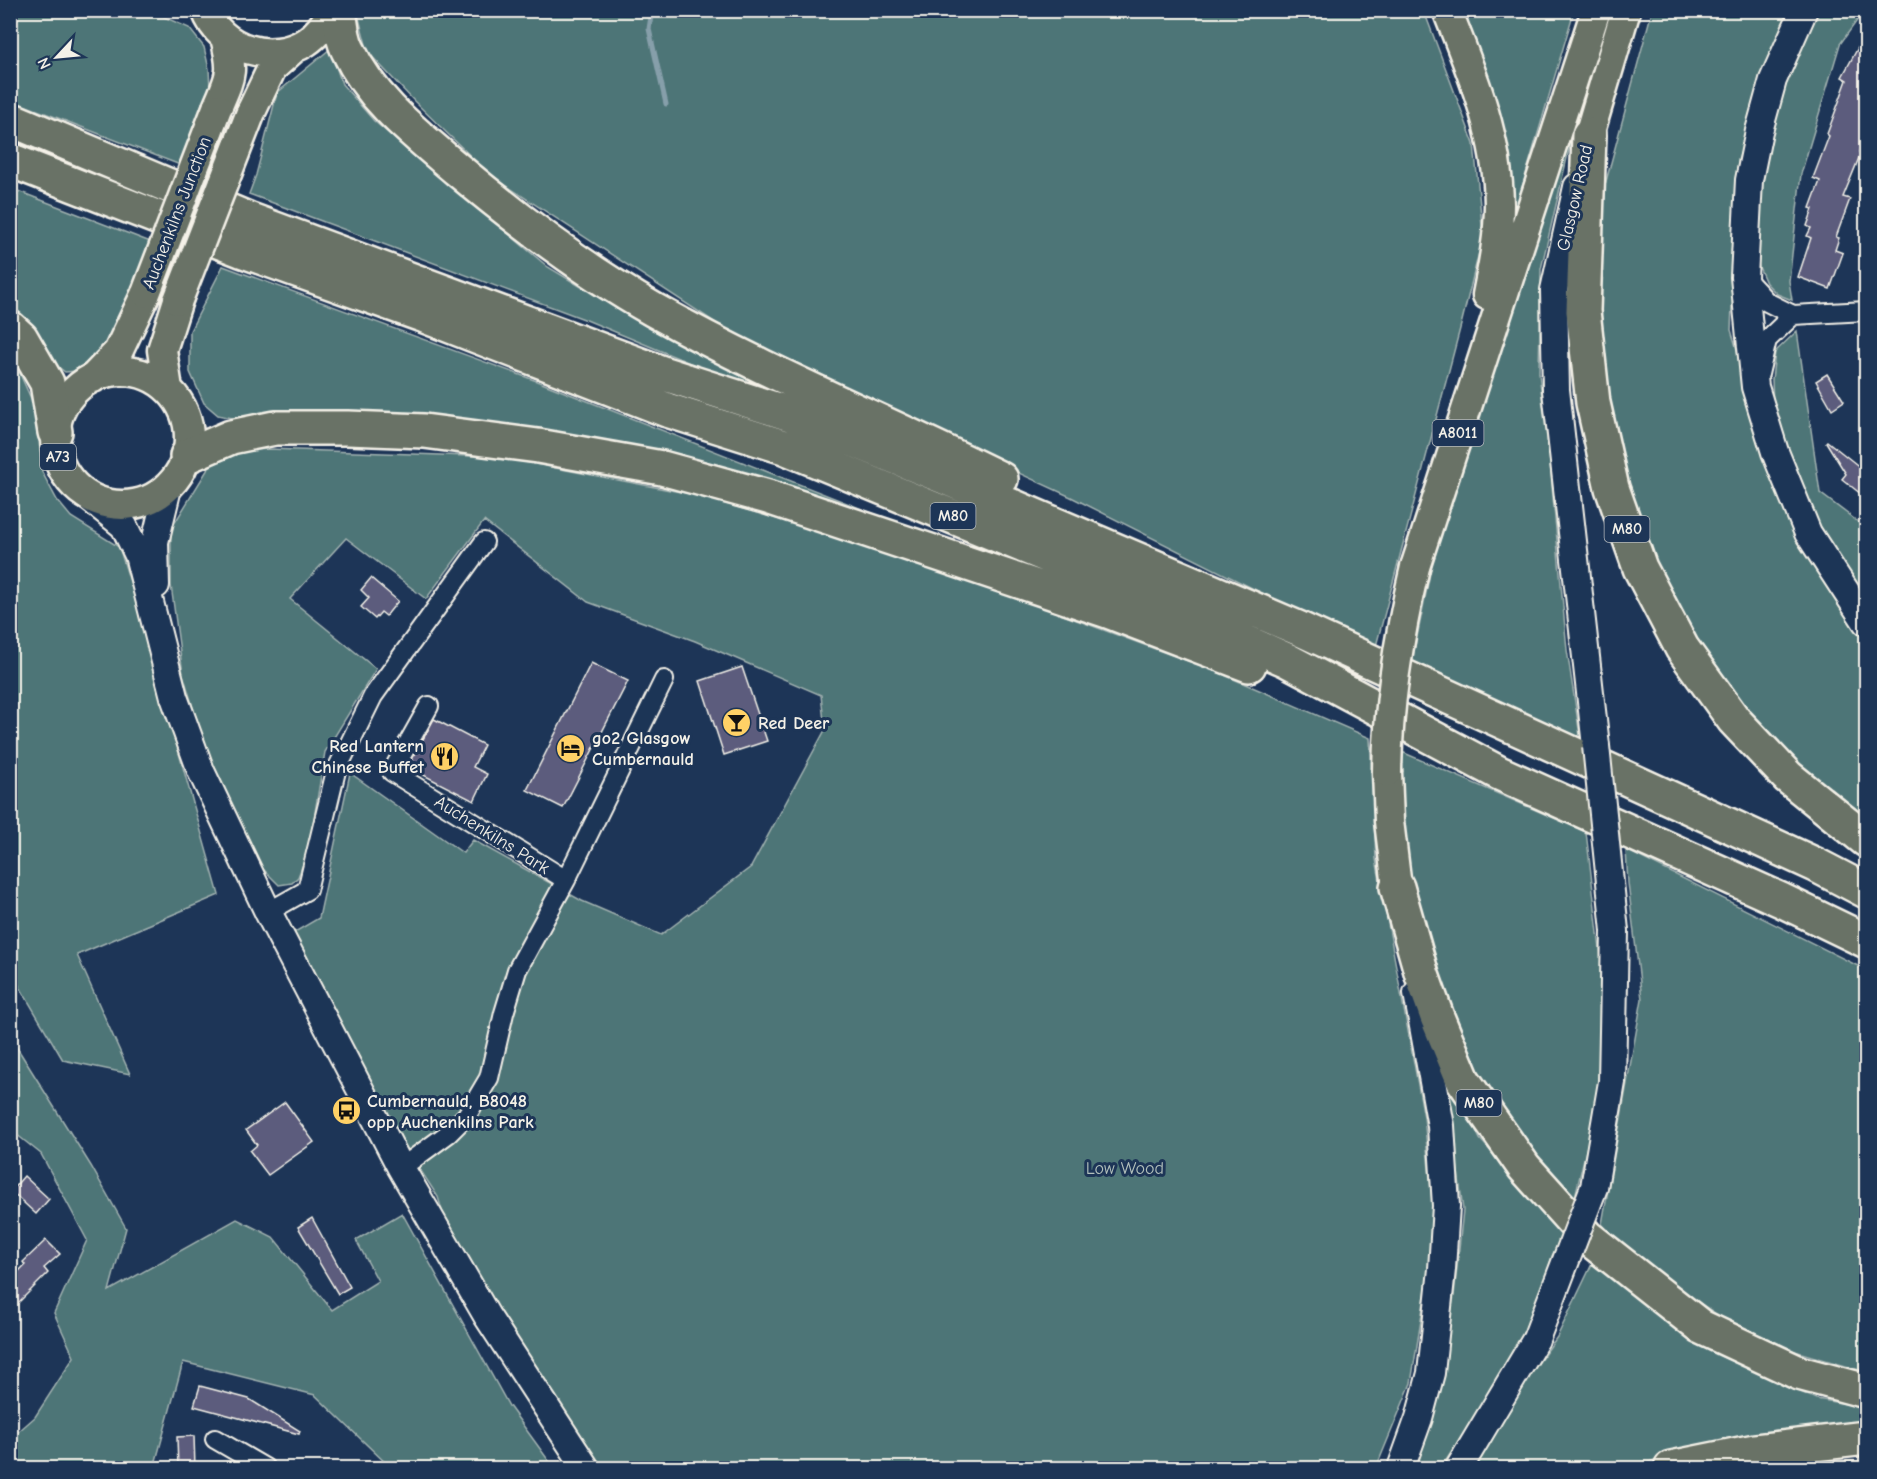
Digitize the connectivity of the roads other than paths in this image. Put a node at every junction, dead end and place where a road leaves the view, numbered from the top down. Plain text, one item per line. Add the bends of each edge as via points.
1 (206, 10) edge
2 (332, 10) edge
3 (339, 10) edge
4 (1447, 10) edge
5 (1596, 10) edge
6 (1804, 10) edge
7 (1626, 14) edge
8 (225, 37) junction
9 (293, 49) junction
10 (10, 119) edge
11 (1589, 135) junction
12 (10, 160) edge
13 (1744, 277) junction
14 (1866, 311) edge
15 (1792, 315) junction
16 (10, 328) edge
17 (93, 378) junction
18 (1755, 387) junction
19 (168, 389) junction
20 (56, 432) junction
21 (187, 456) junction
22 (1450, 458) junction
23 (168, 488) junction
24 (87, 496) junction
25 (484, 542) dead end
26 (156, 622) junction
27 (1866, 622) edge
28 (1300, 629) junction
29 (664, 680) dead end
30 (429, 706) dead end
31 (1499, 773) junction
32 (1866, 840) edge
33 (566, 880) junction
34 (1397, 887) junction
35 (1866, 891) edge
36 (268, 912) junction
37 (1866, 941) edge
38 (401, 1168) junction
39 (1866, 1391) edge
40 (1866, 1438) edge
41 (215, 1439) dead end
42 (241, 1462) edge
43 (265, 1468) edge
44 (586, 1468) edge
45 (1401, 1468) edge
46 (1459, 1468) edge
47 (1671, 1468) edge

1 - 8 main road, Auchenkilns Junction / A73
2 - 9 main road, Auchenkilns Junction / A73 via 317,34
3 - 28 highway via 347,49 368,85 413,132 569,256 653,309 770,370 946,452
4 - 22 main road via 1485,114 1497,170 1499,205 1493,264
5 - 22 main road, A8011
6 - 13 main road via 1773,80 1759,131 1749,180
7 - 11 main road, Glasgow Road
8 - 9 main road, Auchenkilns Junction / A73 via 244,48 265,53
8 - 17 main road, Auchenkilns Junction / A73, bridge via 231,76 146,293 118,352
9 - 19 main road, Auchenkilns Junction / A73, bridge via 272,68 251,112 178,300 162,351
10 - 28 highway, M80 via 248,219 665,374 790,414
11 - 32 highway, M80 via 1583,311 1593,402 1612,488 1640,568 1682,648 1734,720 1788,777
11 - 46 main road, Glasgow Road, bridge via 1554,290 1556,390 1615,931 1611,1082 1594,1187 1536,1339
12 - 31 highway, M80 via 667,410 784,447 934,508 1287,660
13 - 15 street via 1767,302
13 - 18 main road
14 - 15 street
15 - 18 street via 1767,340
16 - 20 highway via 21,338 47,383
17 - 19 main road, Auchenkilns Junction / A73 via 112,372 132,372
17 - 20 main road, Auchenkilns Junction / A73 via 74,391 61,410
18 - 27 main road via 1774,452 1808,533
19 - 21 main road, Auchenkilns Junction / A73 via 187,420
20 - 24 main road, Auchenkilns Junction / A73 via 56,451 62,468
21 - 23 main road, Auchenkilns Junction / A73
21 - 31 highway via 231,437 275,428 348,428 435,432 662,468 768,497 1108,611 1271,674
22 - 34 main road, A8011, bridge via 1415,567 1396,660 1387,772
23 - 24 main road, Auchenkilns Junction / A73 via 150,500 129,505 107,504
23 - 26 main road via 155,542
24 - 26 main road via 124,526 138,555
25 - 36 street via 373,696 336,771 307,890
26 - 36 main road via 174,697 201,771
28 - 35 highway, M80
29 - 33 street, Auchenkilns Park
30 - 33 street, Auchenkilns Park via 392,772
31 - 37 highway, M80
33 - 38 street, Auchenkilns Park via 518,970 489,1078 468,1115
34 - 39 highway, M80 via 1422,975 1463,1080 1524,1167 1587,1237 1701,1327 1799,1372
34 - 45 main road via 1441,1126 1446,1206 1431,1373
36 - 38 main road
38 - 44 main road via 488,1316
40 - 47 highway via 1755,1450
41 - 42 street
42 - 43 street

